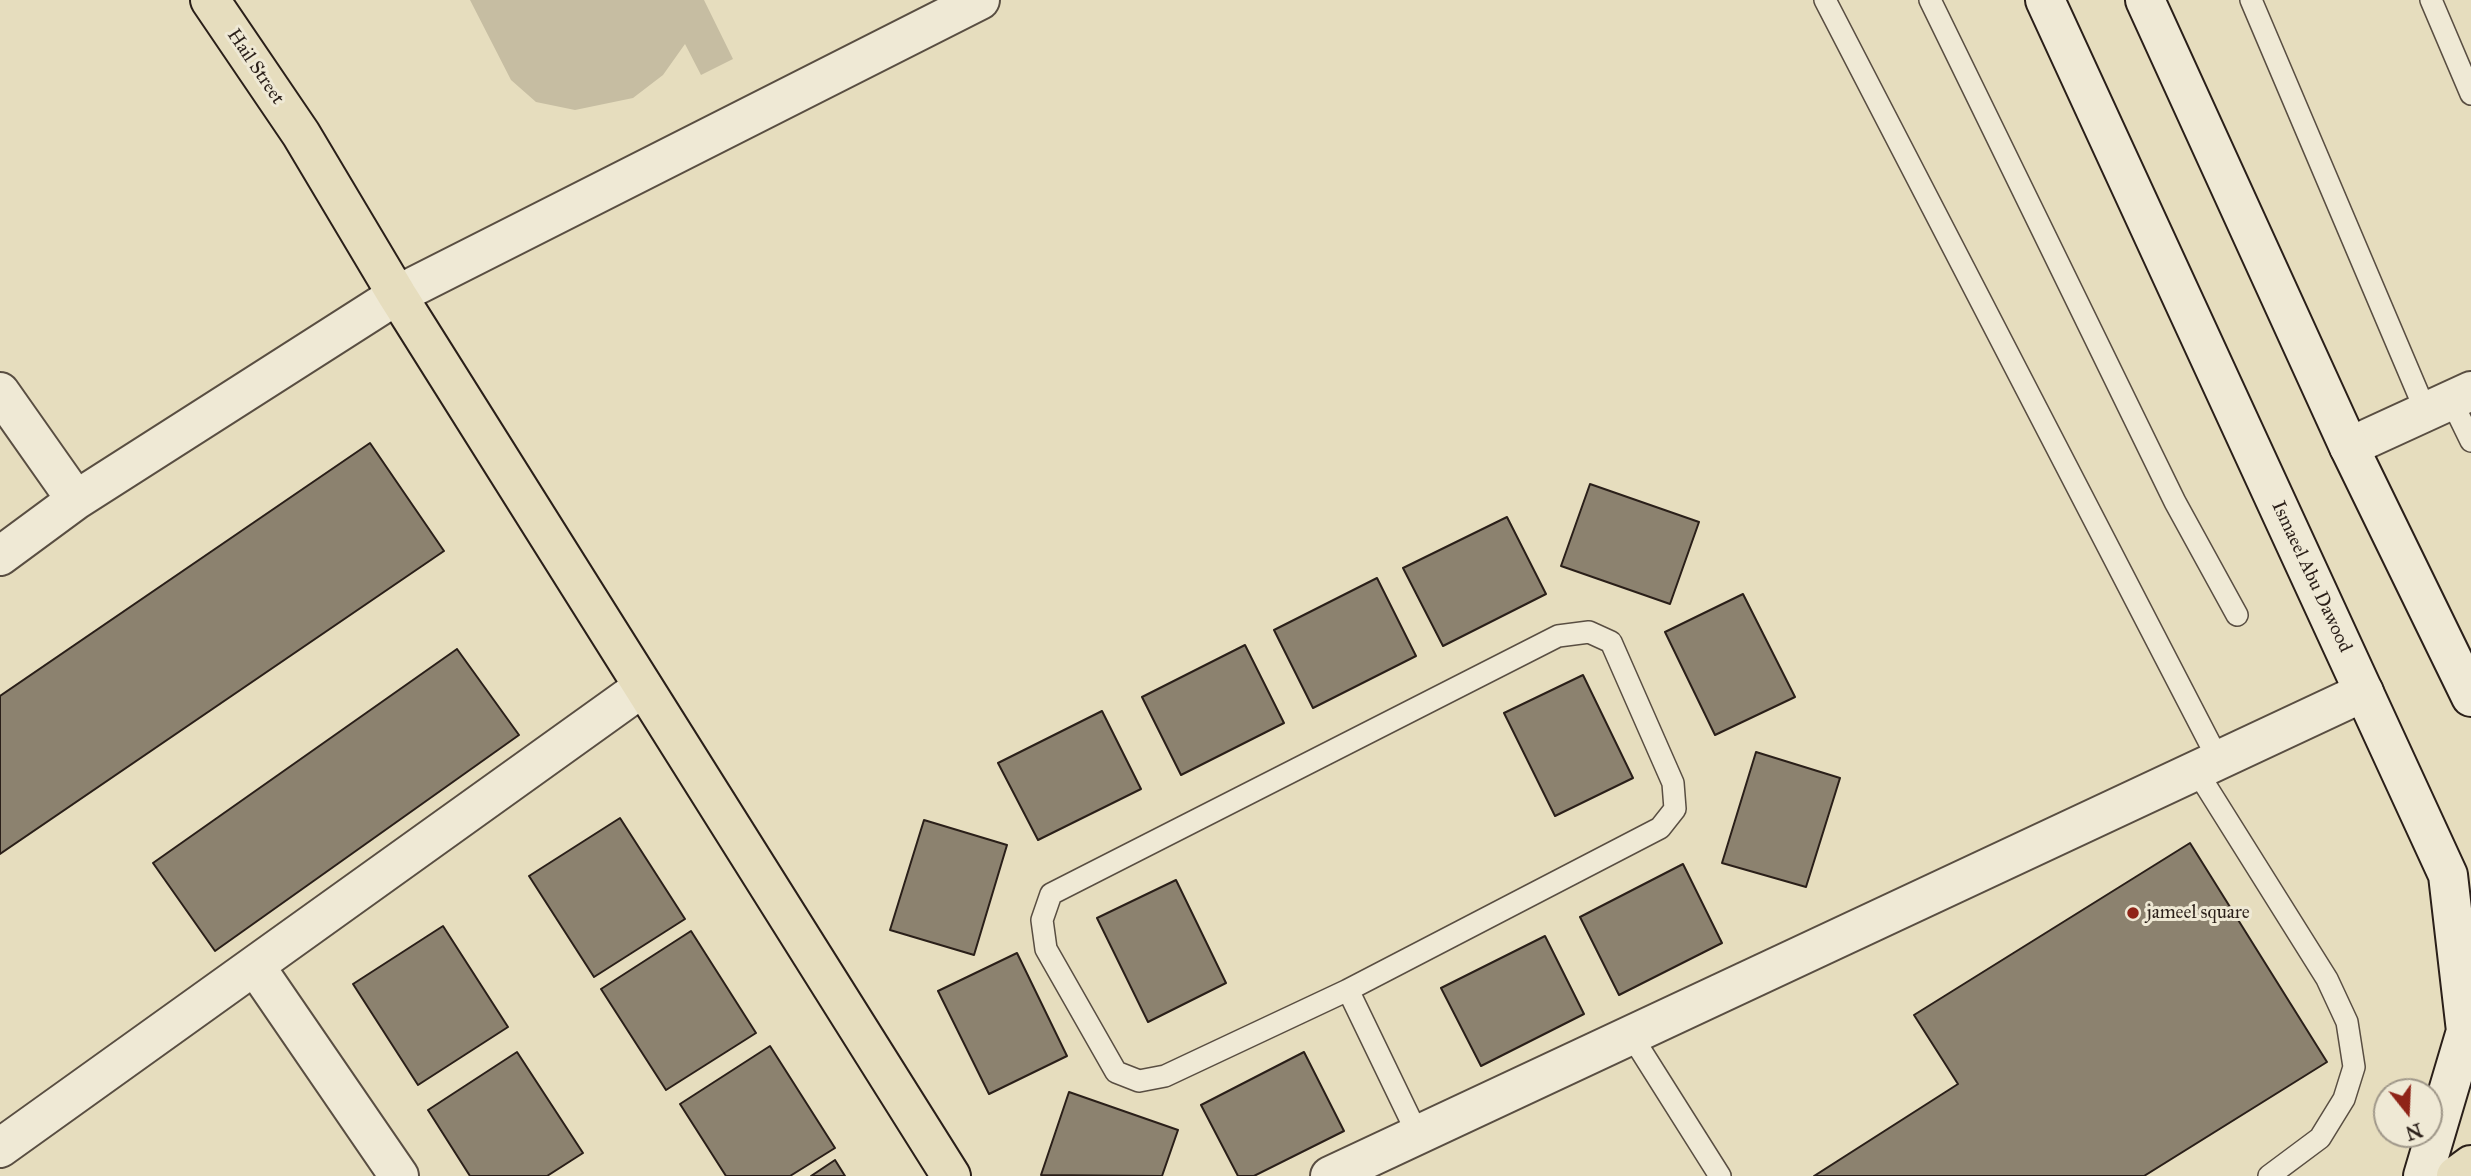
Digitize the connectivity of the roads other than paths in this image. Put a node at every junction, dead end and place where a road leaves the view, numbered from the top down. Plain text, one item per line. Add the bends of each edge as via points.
1 (210, 0) edge
2 (980, 0) edge
3 (1825, 0) edge
4 (1930, 0) edge
5 (2045, 0) edge
6 (2145, 0) edge
7 (2251, 0) edge
8 (2431, 0) edge
9 (2471, 94) edge
10 (397, 295) junction
11 (0, 392) edge
12 (2449, 401) edge
13 (2471, 441) edge
14 (2349, 447) junction
15 (76, 500) junction
16 (0, 556) edge
17 (2237, 615) dead end
18 (643, 687) junction
19 (2364, 692) junction
20 (2471, 697) edge
21 (2207, 765) junction
22 (2448, 875) junction
23 (2471, 906) edge
24 (255, 966) junction
25 (1348, 990) junction
26 (1631, 1035) junction
27 (1418, 1135) junction
28 (0, 1148) edge
29 (2471, 1165) edge
30 (399, 1176) edge
31 (951, 1176) edge
32 (1330, 1176) edge
33 (1720, 1176) edge
34 (2269, 1176) edge
35 (2423, 1176) edge
36 (2456, 1176) edge

1 - 10 main road, Hail Street via 301,134
2 - 10 street
3 - 21 lane
4 - 17 lane via 2175,502
5 - 19 street, Ismaeel Abu Dawood
6 - 14 street
7 - 12 lane
8 - 9 lane
10 - 15 street
10 - 18 main road, Hail Street
11 - 15 street
12 - 13 lane
12 - 14 street
14 - 20 street
15 - 16 street
18 - 24 street
18 - 31 main road, Hail Street
19 - 21 street
19 - 22 street, Ismaeel Abu Dawood
21 - 26 street
21 - 34 lane via 2328,979 2347,1022 2354,1067 2344,1099 2320,1138
22 - 23 lane
22 - 35 street, Ismaeel Abu Dawood via 2466,1031
24 - 28 street
24 - 30 street
25 - 25 lane via 1165,1076 1139,1081 1116,1072 1046,949 1042,920 1051,894 1558,636 1589,632 1611,642 1673,782 1675,809 1660,828
25 - 27 lane
26 - 27 street
26 - 33 lane
27 - 32 street
29 - 36 main road

